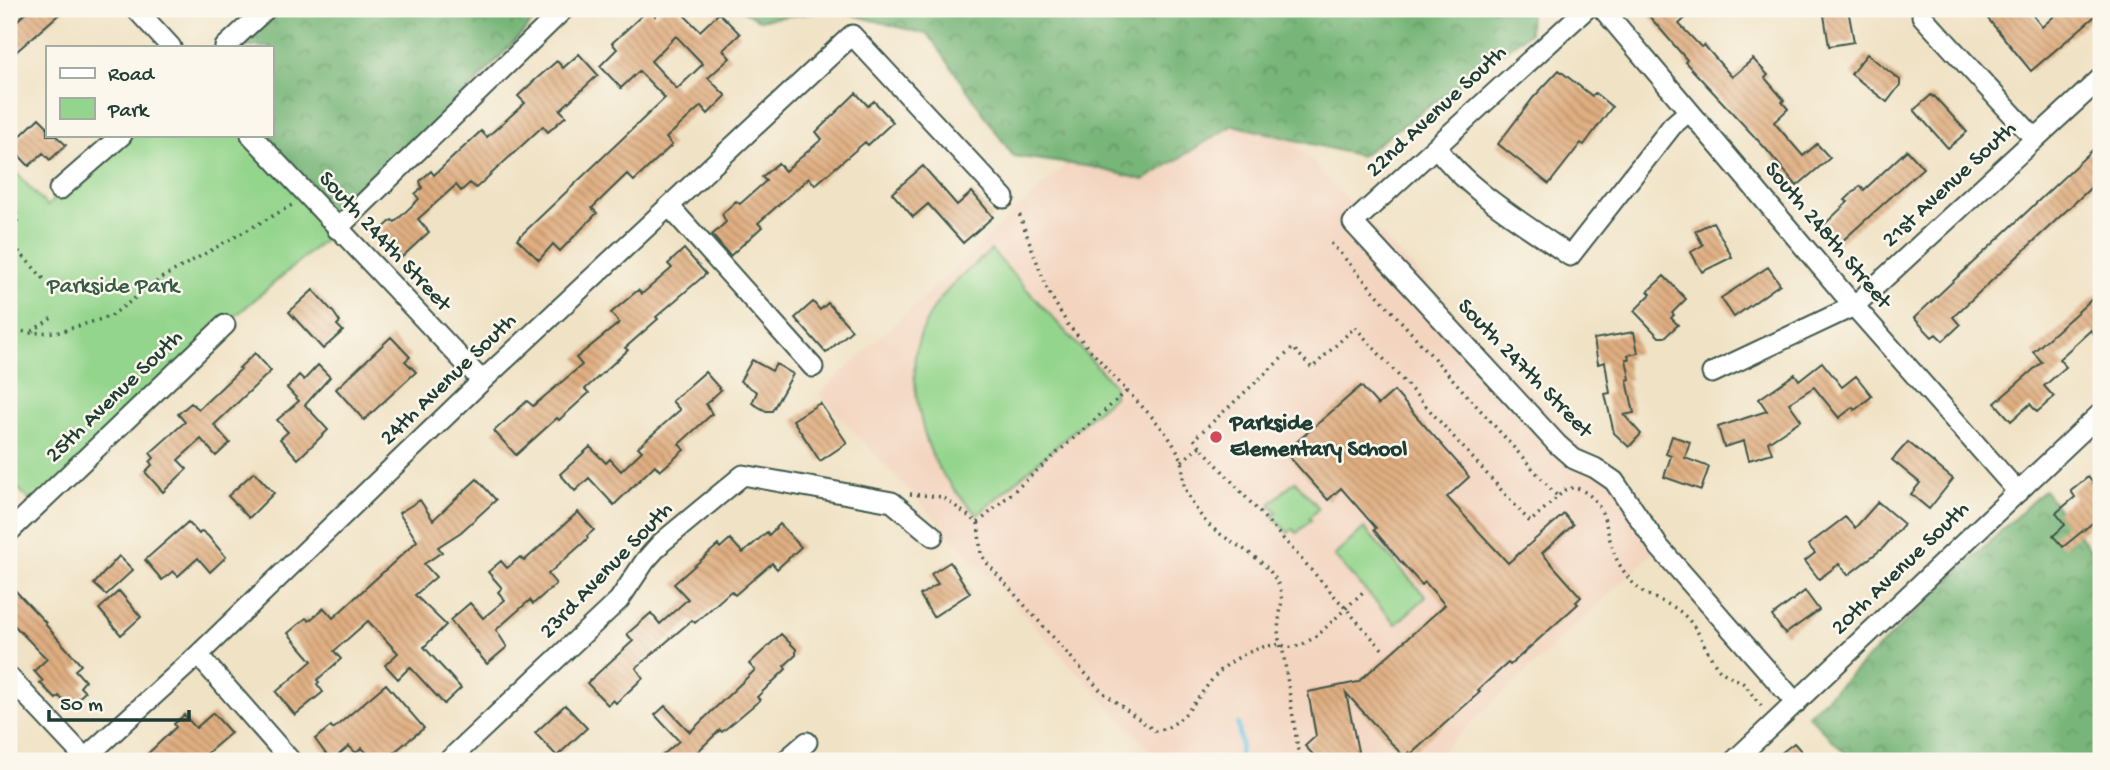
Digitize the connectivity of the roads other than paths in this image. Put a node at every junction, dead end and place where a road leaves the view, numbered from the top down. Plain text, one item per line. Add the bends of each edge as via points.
1 (136, 9) edge
2 (266, 9) edge
3 (564, 9) edge
4 (1586, 9) edge
5 (1603, 9) edge
6 (1922, 16) dead end
7 (170, 46) edge
8 (226, 46) edge
9 (2101, 78) edge
10 (1689, 111) junction
11 (120, 136) edge
12 (252, 136) edge
13 (2035, 139) junction
14 (1436, 147) junction
15 (59, 190) dead end
16 (1010, 203) road end
17 (669, 206) junction
18 (1353, 223) joint
19 (337, 229) junction
20 (1854, 306) junction
21 (225, 325) dead end
22 (813, 367) dead end
23 (1712, 373) dead end
24 (482, 382) junction
25 (2101, 412) edge
26 (2018, 492) junction
27 (9, 532) edge
28 (933, 536) dead end
29 (198, 655) junction
30 (9, 677) edge
31 (1796, 703) junction
32 (807, 742) dead end
33 (83, 760) edge
34 (291, 761) edge
35 (448, 761) edge
36 (785, 761) edge
37 (1734, 761) edge

1 - 7 street
2 - 8 street
3 - 19 street
4 - 14 street, 22nd Avenue South
5 - 10 street, South 248th Street
6 - 13 street
9 - 13 street, 21st Avenue South
10 - 14 street via 1672,125 1570,256 1494,202 1447,163
10 - 20 street, South 248th Street
11 - 15 street
12 - 19 street, South 244th Street
13 - 20 street, 21st Avenue South
14 - 18 street, 22nd Avenue South
16 - 17 street, 24th Avenue South via 852,35
17 - 22 street
17 - 24 street, 24th Avenue South
18 - 31 street, South 247th Street via 1557,444 1614,481 1658,547
19 - 24 street, South 244th Street
20 - 23 street, 21st Avenue South
20 - 26 street, South 248th Street
21 - 27 street, 25th Avenue South
24 - 29 street, 24th Avenue South
25 - 26 street, 20th Avenue South
26 - 31 street, 20th Avenue South
28 - 35 street, 23rd Avenue South via 892,502 743,475 660,543 619,600
29 - 33 street, 24th Avenue South
29 - 34 street
30 - 33 street
31 - 37 street, 20th Avenue South
32 - 36 street

